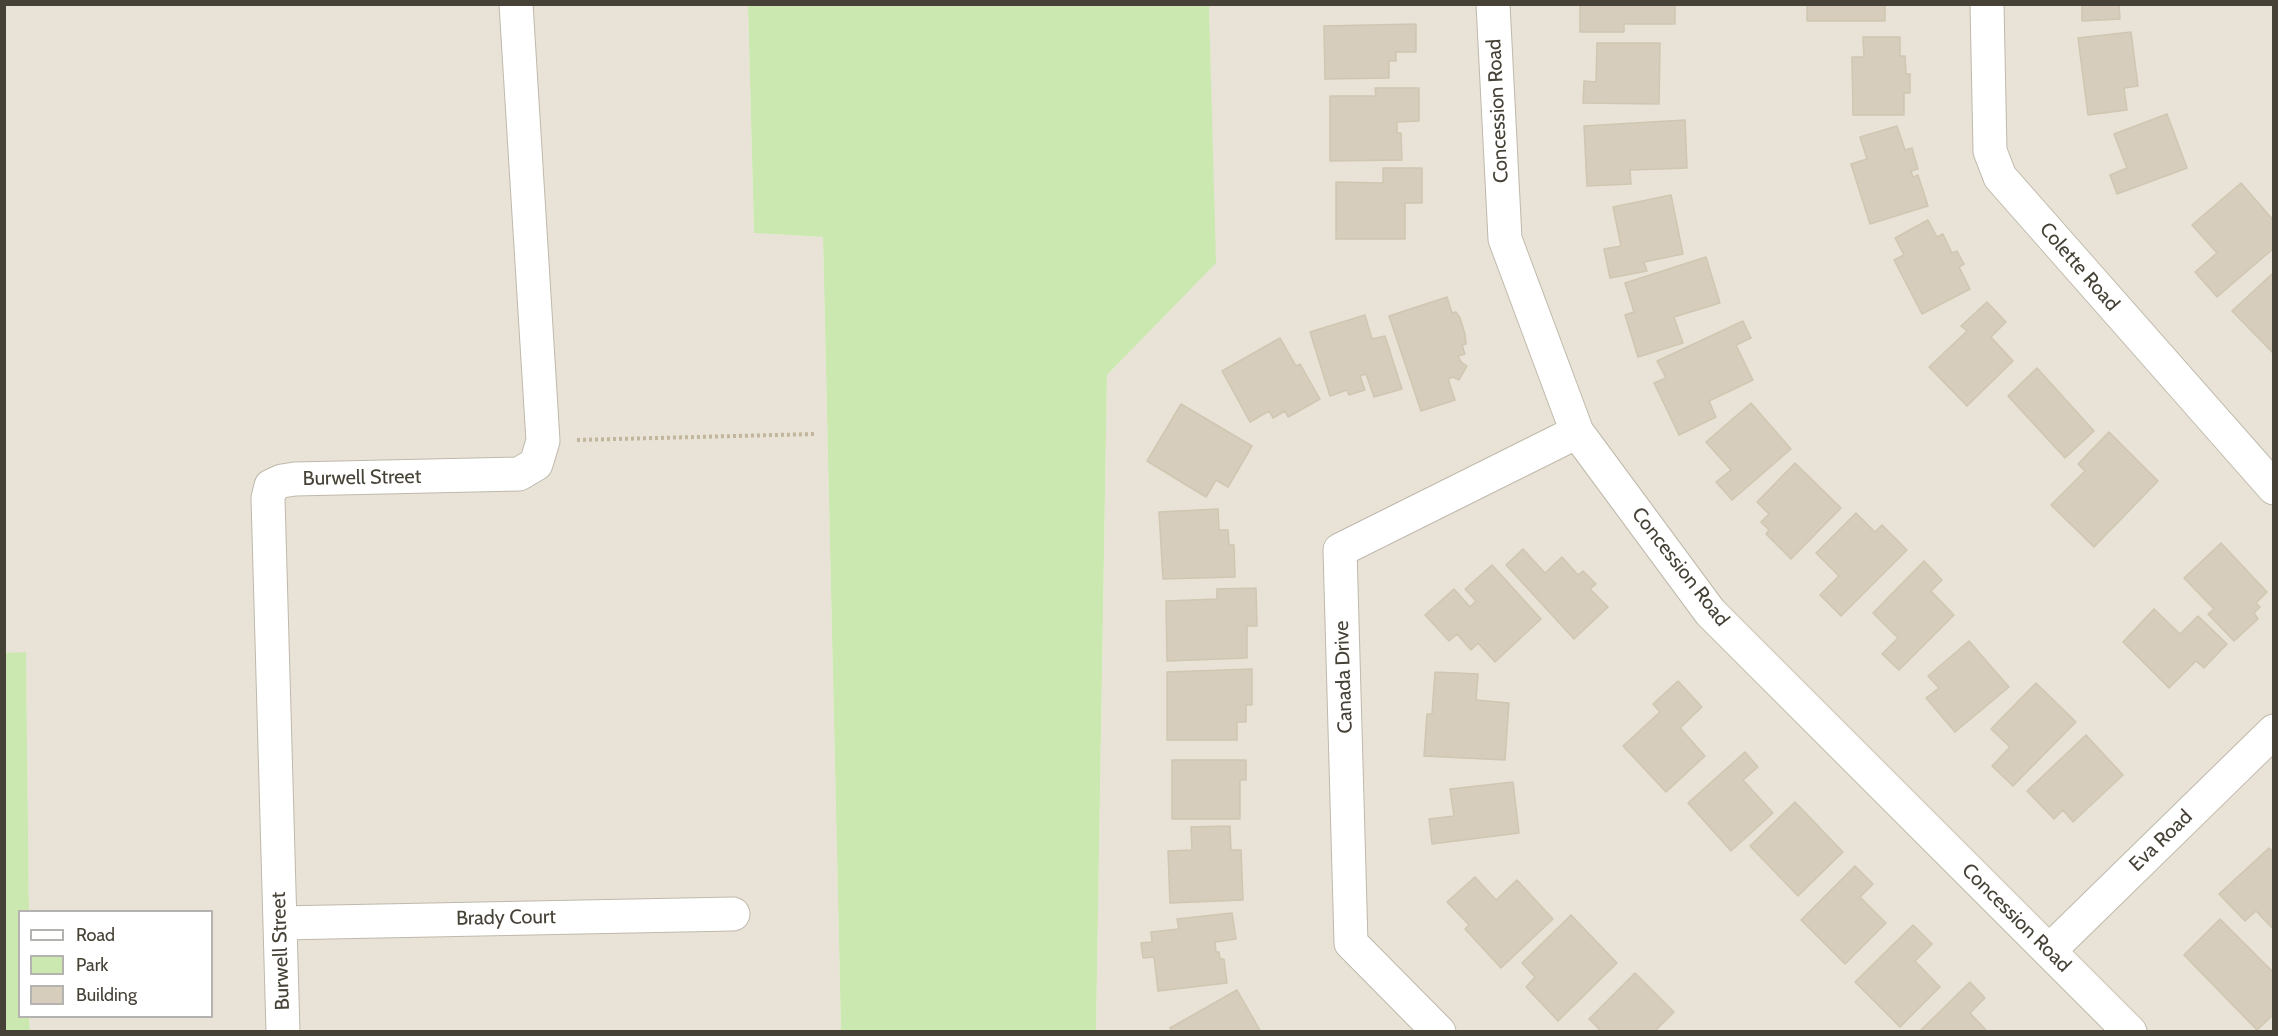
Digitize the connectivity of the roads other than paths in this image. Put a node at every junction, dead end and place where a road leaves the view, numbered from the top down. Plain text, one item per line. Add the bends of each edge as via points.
1 (516, 4) edge
2 (1493, 4) edge
3 (1987, 4) edge
4 (1577, 432) junction
5 (2274, 488) edge
6 (2274, 730) edge
7 (733, 914) dead end
8 (280, 923) junction
9 (2049, 951) junction
10 (284, 1032) edge
11 (1439, 1032) edge
12 (2130, 1032) edge

1 - 8 street, Burwell Street via 543,441 536,464 519,474 295,479 272,486 267,518
2 - 4 street, Concession Road via 1505,239
3 - 5 street, Colette Road via 1990,151 2000,177
4 - 9 street, Concession Road via 1710,612
4 - 11 street, Canada Drive via 1340,550 1351,943
6 - 9 street, Eva Road
7 - 8 street, Brady Court
8 - 10 street, Burwell Street
9 - 12 street, Concession Road

